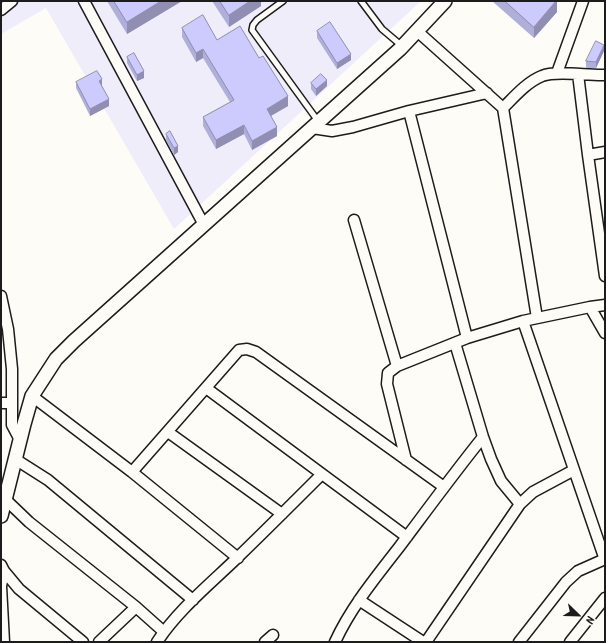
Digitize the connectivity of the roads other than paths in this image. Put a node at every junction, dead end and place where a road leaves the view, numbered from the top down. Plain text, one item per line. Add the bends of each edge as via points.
1 (12, 1) edge
2 (84, 1) edge
3 (283, 1) edge
4 (361, 1) edge
5 (445, 1) edge
6 (583, 1) edge
7 (1, 10) edge
8 (417, 31) junction
9 (403, 46) junction
10 (557, 74) junction
11 (578, 74) junction
12 (605, 75) edge
13 (487, 93) junction
14 (503, 108) junction
15 (409, 111) junction
16 (315, 125) junction
17 (605, 152) edge
18 (588, 155) junction
19 (354, 220) dead end
20 (204, 225) junction
21 (605, 276) edge
22 (1, 296) edge
23 (605, 305) edge
24 (590, 307) junction
25 (537, 318) junction
26 (523, 321) junction
27 (605, 333) edge
28 (467, 338) junction
29 (455, 343) junction
30 (397, 366) junction
31 (206, 388) junction
32 (32, 396) junction
33 (1, 403) edge
34 (12, 403) junction
35 (168, 432) junction
36 (483, 437) junction
37 (20, 440) junction
38 (15, 459) junction
39 (406, 460) junction
40 (574, 470) junction
41 (132, 472) junction
42 (322, 474) junction
43 (444, 487) junction
44 (5, 498) junction
45 (520, 504) junction
46 (282, 514) junction
47 (1, 516) edge
48 (406, 538) junction
49 (238, 558) junction
50 (605, 560) edge
51 (2, 568) edge
52 (605, 598) edge
53 (193, 600) junction
54 (359, 600) junction
55 (136, 607) junction
56 (164, 632) junction
57 (273, 635) dead end
58 (4, 642) edge
59 (83, 642) edge
60 (99, 642) edge
61 (157, 642) edge
62 (265, 642) edge
63 (335, 642) edge
64 (424, 642) edge
65 (519, 642) edge
66 (570, 642) edge

1 - 7 street
2 - 20 street
3 - 16 lane via 257,20 252,30
4 - 9 lane via 382,29
5 - 8 street
6 - 10 street
8 - 9 street
8 - 13 street
9 - 16 street
10 - 11 street
10 - 14 street via 543,75 527,85
11 - 12 street
11 - 18 street
13 - 14 street
13 - 15 street
14 - 25 street
15 - 16 street via 353,128 332,131
15 - 28 street
16 - 20 street
17 - 18 street
18 - 21 street
19 - 30 street
20 - 32 street via 74,341 56,359
22 - 34 street via 8,329
23 - 24 street
24 - 25 street
24 - 27 street
25 - 26 street
26 - 28 street
26 - 40 street
28 - 29 street
29 - 30 street
29 - 36 street
30 - 39 street via 388,373 387,384
31 - 35 street
31 - 39 street via 239,350 256,352
31 - 42 street
32 - 37 street
32 - 41 street
33 - 34 street
34 - 37 street via 12,425
35 - 41 street
35 - 46 street
36 - 43 street
36 - 45 street via 501,481
37 - 38 street
38 - 44 street
38 - 53 street via 48,480
39 - 43 street
40 - 45 street via 533,492
40 - 50 street
41 - 49 street
42 - 46 street
42 - 48 street
43 - 48 street
44 - 47 street
44 - 55 street via 29,522
45 - 64 street
46 - 49 street
48 - 54 street
49 - 53 street
50 - 65 street via 578,572 566,582
51 - 58 street
51 - 59 street via 19,589
52 - 66 street
53 - 56 street
54 - 63 street
54 - 64 street
55 - 56 street
55 - 60 street
56 - 61 street
57 - 62 street

